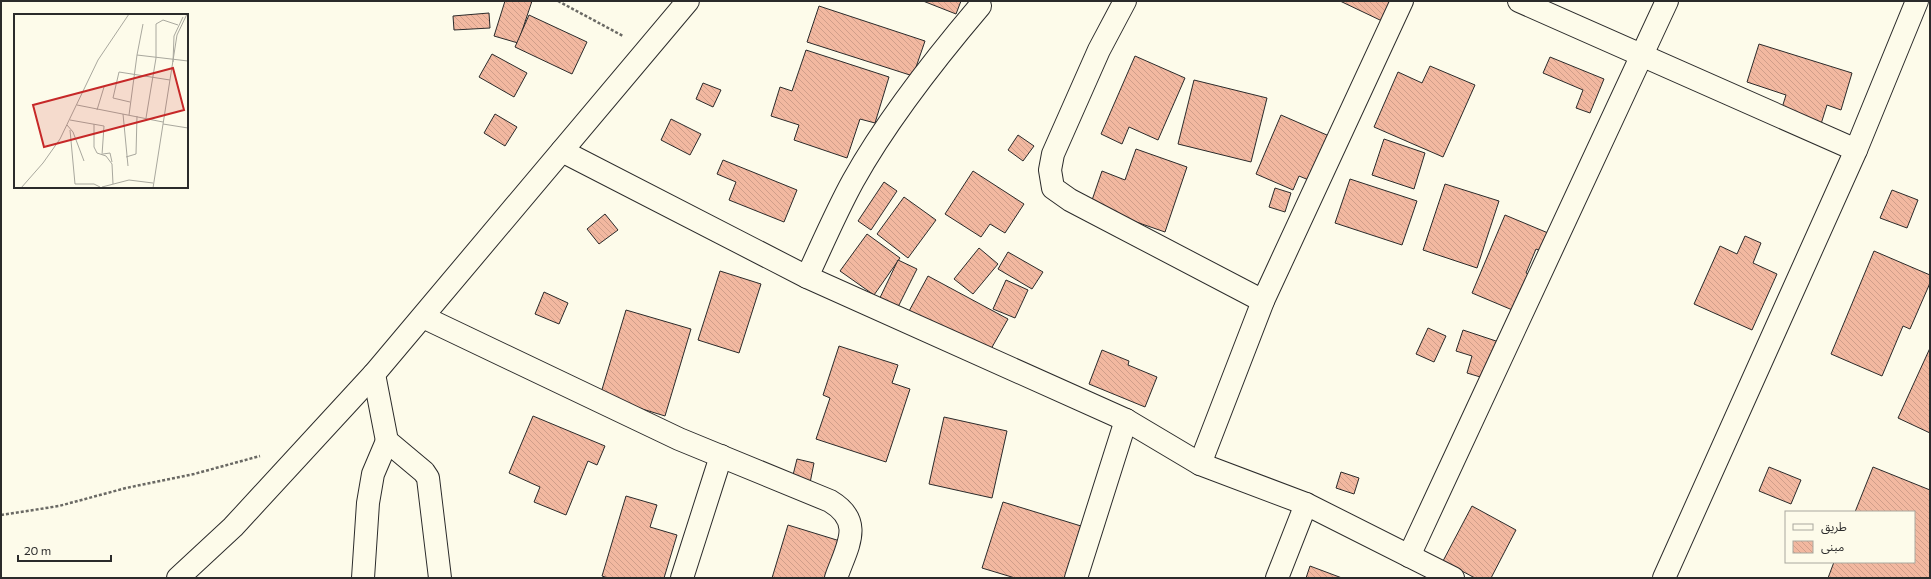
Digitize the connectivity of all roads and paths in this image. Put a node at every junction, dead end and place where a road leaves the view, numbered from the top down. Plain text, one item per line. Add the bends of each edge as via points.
1 (558, 1) edge
2 (688, 1) edge
3 (1125, 1) edge
4 (1402, 1) edge
5 (1519, 1) edge
6 (1667, 1) edge
7 (1917, 1) edge
8 (980, 6) dead end
9 (647, 50) junction
10 (1643, 55) junction
11 (1856, 150) junction
12 (562, 151) junction
13 (807, 276) junction
14 (1264, 301) junction
15 (424, 317) junction
16 (374, 374) junction
17 (1126, 420) junction
18 (387, 441) junction
19 (268, 454) dead end
20 (721, 456) junction
21 (1200, 464) junction
22 (1306, 504) junction
23 (1, 515) edge
24 (1409, 556) junction
25 (178, 578) edge
26 (363, 578) edge
27 (440, 578) edge
28 (682, 578) edge
29 (836, 578) edge
30 (1076, 578) edge
31 (1277, 578) edge
32 (1453, 578) edge
33 (1664, 578) edge

1 - 9 path
2 - 9 street
3 - 14 street via 1099,50 1053,154 1050,170 1053,188 1070,200
4 - 14 street
5 - 10 street
6 - 10 street
7 - 11 street
8 - 13 street via 942,51 880,138 854,181
9 - 12 street
10 - 11 street
10 - 24 street
11 - 33 street
12 - 13 street
12 - 15 street
13 - 17 street
14 - 21 street
15 - 16 street
15 - 20 street via 617,410
16 - 18 street
16 - 25 street via 233,527
17 - 21 street
17 - 30 street
18 - 26 street via 373,474 368,503
18 - 27 street via 428,478
19 - 23 path via 59,506
20 - 28 street
20 - 29 street via 840,507 847,515 851,528
21 - 22 street
22 - 24 street
22 - 31 street
24 - 32 street

